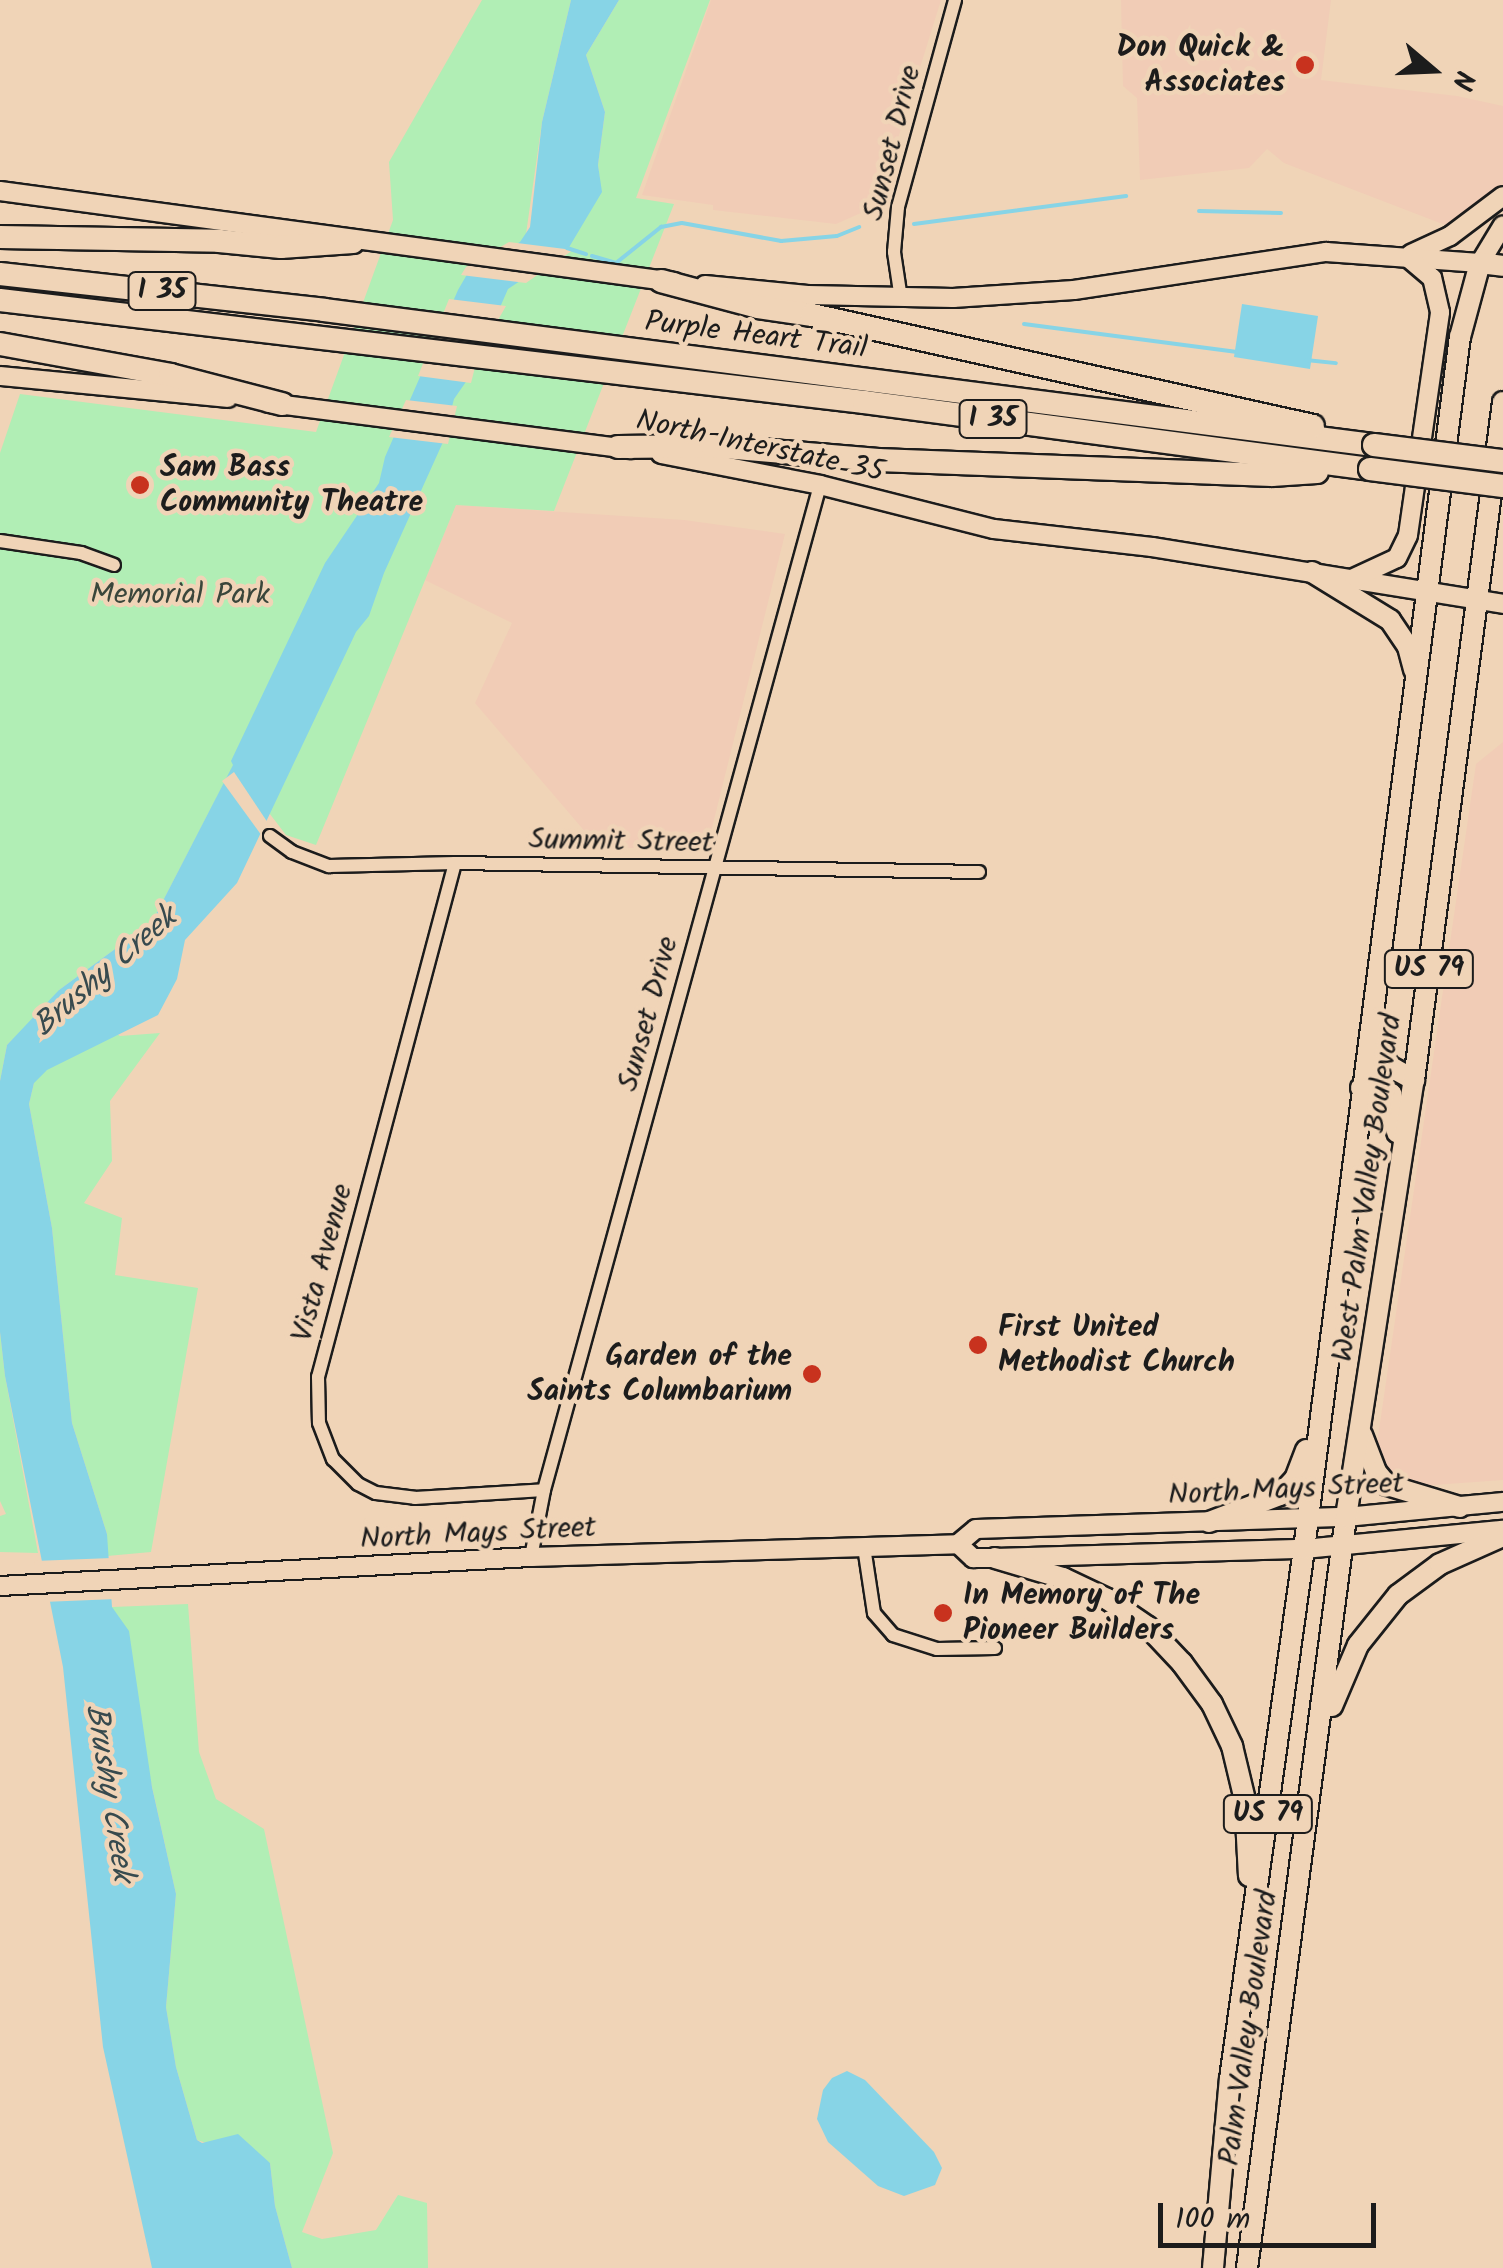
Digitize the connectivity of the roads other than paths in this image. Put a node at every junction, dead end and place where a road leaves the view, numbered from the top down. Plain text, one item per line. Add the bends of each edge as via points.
1 (955, 0) edge
2 (0, 191) edge
3 (1503, 196) edge
4 (1503, 224) edge
5 (0, 237) edge
6 (353, 242) junction
7 (1405, 256) junction
8 (1480, 263) junction
9 (1503, 266) edge
10 (0, 274) edge
11 (654, 280) junction
12 (902, 299) junction
13 (0, 300) edge
14 (0, 344) edge
15 (0, 376) edge
16 (1503, 402) edge
17 (288, 405) junction
18 (1502, 410) edge
19 (1374, 445) junction
20 (609, 446) junction
21 (1503, 461) edge
22 (1370, 469) junction
23 (820, 485) junction
24 (1503, 486) edge
25 (0, 541) edge
26 (114, 565) dead end
27 (1312, 572) junction
28 (1354, 578) junction
29 (1430, 591) junction
30 (1478, 599) junction
31 (1503, 604) edge
32 (1417, 686) junction
33 (270, 836) dead end
34 (455, 863) junction
35 (714, 869) junction
36 (979, 872) dead end
37 (1375, 998) junction
38 (1414, 1080) junction
39 (1361, 1088) junction
40 (1400, 1165) junction
41 (1320, 1400) junction
42 (1362, 1434) junction
43 (544, 1490) junction
44 (1503, 1502) edge
45 (1460, 1507) junction
46 (1346, 1517) junction
47 (1308, 1518) junction
48 (1209, 1522) junction
49 (1503, 1533) edge
50 (958, 1544) junction
51 (1343, 1544) junction
52 (864, 1547) junction
53 (1304, 1548) junction
54 (531, 1557) junction
55 (996, 1558) junction
56 (0, 1586) edge
57 (996, 1648) dead end
58 (1311, 1796) junction
59 (1248, 1953) junction
60 (1230, 2079) joint
61 (1212, 2268) edge
62 (1248, 2268) edge

1 - 12 street, Sunset Drive via 898,207 894,252
2 - 6 main road
3 - 7 main road via 1450,236
4 - 8 main road
5 - 6 highway via 281,247
6 - 11 main road
7 - 8 main road
7 - 12 main road via 1326,252 1074,290
7 - 28 main road via 1432,278 1440,312 1408,535 1397,558
8 - 9 highway
8 - 29 highway, US 79 via 1460,337
10 - 19 highway, Purple Heart Trail / I 35
11 - 12 main road
11 - 19 highway via 1286,418
13 - 22 highway, Purple Heart Trail / I 35
14 - 17 highway
15 - 17 main road, North Interstate 35
16 - 18 highway, US 79
17 - 20 main road, North Interstate 35
18 - 30 highway, West Palm Valley Boulevard / US 79
19 - 21 highway, Purple Heart Trail / I 35, bridge
20 - 22 highway via 1272,475
20 - 23 main road, North Interstate 35
22 - 24 highway, Purple Heart Trail / I 35, bridge
23 - 27 main road, North Interstate 35 via 994,530
23 - 35 street, Sunset Drive
25 - 26 street
27 - 28 main road, North Interstate 35
27 - 32 highway via 1390,620 1408,647
28 - 29 main road, North Interstate 35
29 - 30 main road, North Interstate 35
29 - 32 highway, US 79
30 - 31 main road, North Interstate 35
30 - 38 highway, West Palm Valley Boulevard / US 79
32 - 37 highway, West Palm Valley Boulevard / US 79
33 - 34 street, Summit Street via 330,866
34 - 35 street, Summit Street
34 - 43 street, Vista Avenue via 318,1377 319,1423 333,1459 376,1494
35 - 36 street, Summit Street
35 - 43 street, Sunset Drive
37 - 38 highway via 1382,1053 1389,1066
37 - 39 highway, West Palm Valley Boulevard / US 79
38 - 40 highway, West Palm Valley Boulevard / US 79
39 - 40 highway via 1392,1094
39 - 41 highway, West Palm Valley Boulevard / US 79
40 - 42 highway, West Palm Valley Boulevard / US 79
41 - 47 highway, West Palm Valley Boulevard / US 79
41 - 48 highway via 1289,1488
42 - 45 highway via 1387,1485
42 - 46 highway, West Palm Valley Boulevard / US 79
43 - 54 street, Sunset Drive
44 - 45 main road, North Mays Street
45 - 46 main road, North Mays Street
46 - 47 main road, North Mays Street
46 - 51 highway, West Palm Valley Boulevard / US 79
47 - 48 main road, North Mays Street
47 - 53 highway, West Palm Valley Boulevard / US 79
48 - 50 main road, North Mays Street via 976,1529
49 - 51 main road, North Mays Street
49 - 58 highway via 1426,1573 1376,1619 1340,1680
50 - 52 main road, North Mays Street
50 - 55 main road, North Mays Street via 974,1558
51 - 53 main road, North Mays Street
51 - 58 highway, West Palm Valley Boulevard / US 79
52 - 54 main road, North Mays Street
52 - 57 street via 874,1613 894,1635 937,1649
53 - 55 main road, North Mays Street
53 - 59 highway, West Palm Valley Boulevard / US 79
54 - 56 main road, North Mays Street
55 - 59 highway via 1063,1578 1129,1614 1166,1644 1205,1694 1232,1746 1246,1800
58 - 62 highway, Palm Valley Boulevard / US 79
59 - 60 highway, West Palm Valley Boulevard / US 79
60 - 61 highway, Palm Valley Boulevard / US 79

